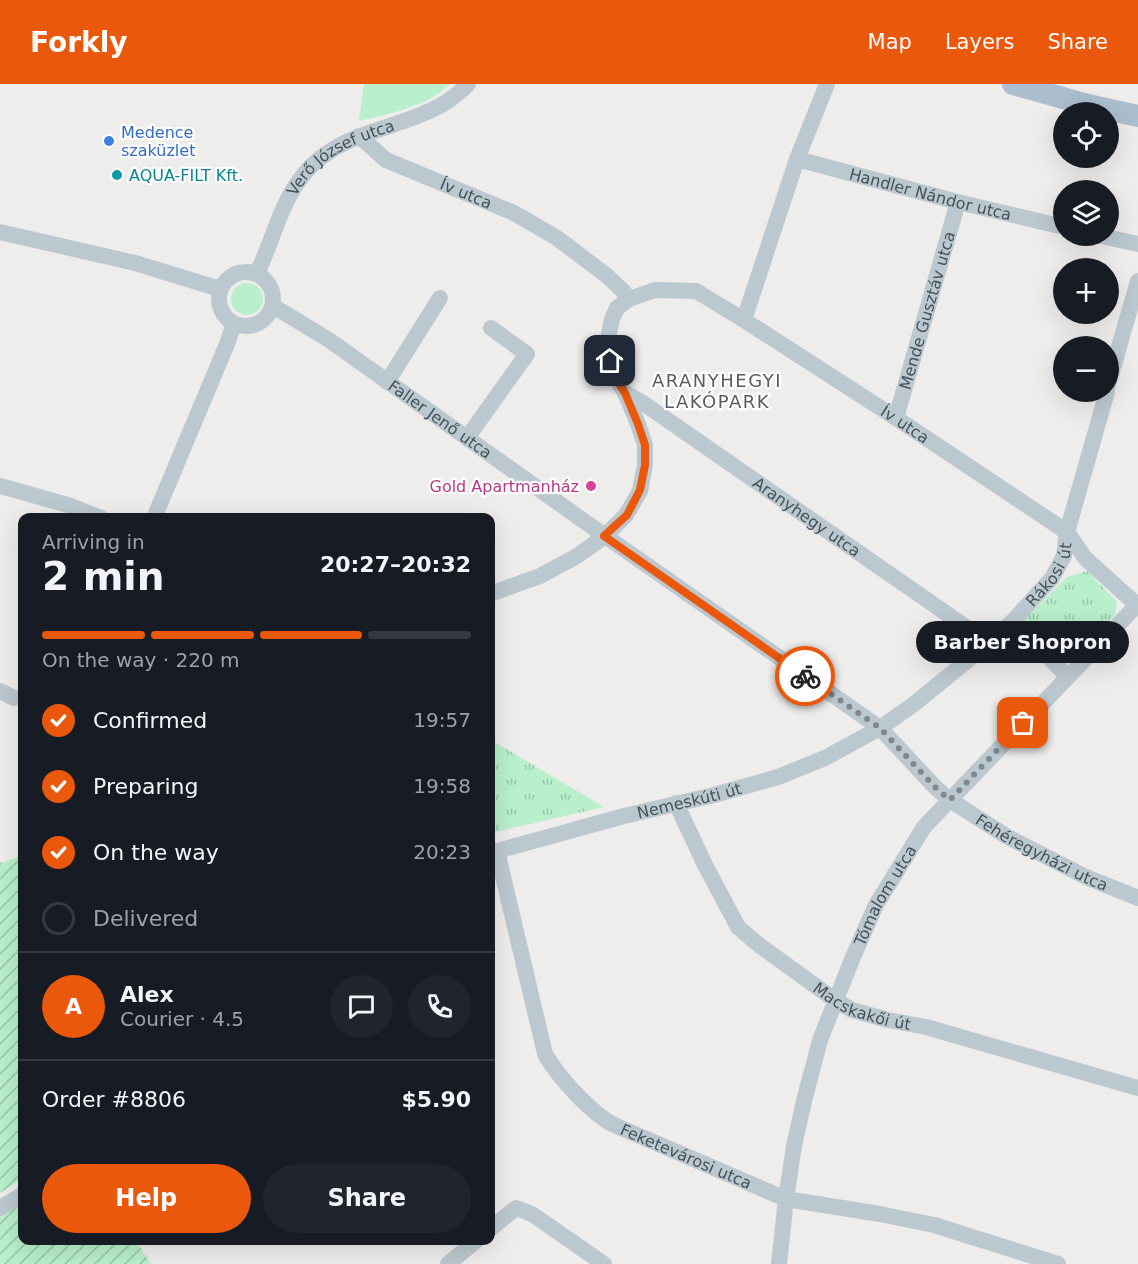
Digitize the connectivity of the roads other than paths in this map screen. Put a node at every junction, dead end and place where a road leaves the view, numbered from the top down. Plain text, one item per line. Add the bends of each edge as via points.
1 (468, 84) edge
2 (828, 84) edge
3 (1013, 84) edge
4 (1138, 116) edge
5 (359, 136) junction
6 (797, 159) junction
7 (958, 202) junction
8 (1053, 224) edge
9 (0, 232) edge
10 (1119, 240) edge
11 (1138, 244) edge
12 (257, 273) junction
13 (1138, 281) edge
14 (220, 289) junction
15 (440, 298) dead end
16 (629, 299) junction
17 (273, 306) junction
18 (744, 320) junction
19 (234, 324) junction
20 (490, 328) dead end
21 (1119, 347) edge
22 (387, 382) junction
23 (625, 393) junction
24 (1104, 402) edge
25 (896, 418) junction
26 (467, 438) junction
27 (0, 486) edge
28 (88, 513) edge
29 (156, 513) edge
30 (1067, 532) junction
31 (604, 536) junction
32 (495, 592) edge
33 (1137, 604) edge
34 (1013, 621) junction
35 (989, 643) junction
36 (1067, 676) junction
37 (880, 728) junction
38 (950, 800) junction
39 (676, 803) junction
40 (495, 852) edge
41 (495, 856) edge
42 (1138, 898) edge
43 (835, 1000) junction
44 (1138, 1088) edge
45 (18, 1197) edge
46 (786, 1199) junction
47 (0, 1208) edge
48 (495, 1225) edge
49 (471, 1245) edge
50 (448, 1264) edge
51 (604, 1264) edge
52 (779, 1264) edge
53 (1058, 1264) edge

1 - 5 street, Verő József utca via 434,110
2 - 6 street
3 - 4 main road
5 - 12 street, Verő József utca via 330,149 305,173 288,198
5 - 16 street, Ív utca via 386,160 514,213 557,238 606,275
6 - 7 street, Handler Nándor utca
6 - 18 street
7 - 8 street, Handler Nándor utca
7 - 25 street, Mende Gusztáv utca
9 - 14 street via 135,263
10 - 11 street
12 - 14 street via 239,272
12 - 17 street via 273,290
13 - 21 street
14 - 19 street via 222,313
15 - 22 street
16 - 18 street, Ív utca via 655,290 696,291
16 - 23 street via 617,308 606,348 613,374
17 - 19 street via 258,324
17 - 22 street, Faller Jenő utca
18 - 25 street, Ív utca
19 - 29 street
20 - 26 street via 527,354
22 - 26 street, Faller Jenő utca
23 - 31 street via 645,445 645,465 640,490 627,515
23 - 35 street, Aranyhegy utca
24 - 30 street, Rákosi út
25 - 30 street, Ív utca
26 - 31 street, Faller Jenő utca
27 - 28 street
30 - 33 street via 1085,558
30 - 34 street, Rákosi út via 1064,556 1052,578
31 - 32 street via 540,576
31 - 37 street, Faller Jenő utca
33 - 36 street, Tómalom utca
34 - 35 street, Rákosi út
34 - 36 street
35 - 37 street, Rákosi út
36 - 38 street, Tómalom utca
37 - 38 street, Fehéregyházi utca
37 - 39 street, Nemeskúti út via 825,758 778,777
38 - 42 street, Fehéregyházi utca via 1006,836 1086,878
38 - 43 street, Tómalom utca via 924,827 876,905
39 - 40 street, Nemeskúti út
39 - 43 street, Macskakői út via 738,927
41 - 46 street, Feketevárosi utca via 545,1054 561,1077 603,1120
43 - 44 street, Macskakői út via 852,1010 926,1027
43 - 46 street, Tómalom utca via 804,1101
45 - 47 street
46 - 52 street, Tómalom utca
46 - 53 street, Feketevárosi utca via 934,1225
48 - 51 street via 516,1208 532,1214
49 - 50 street

